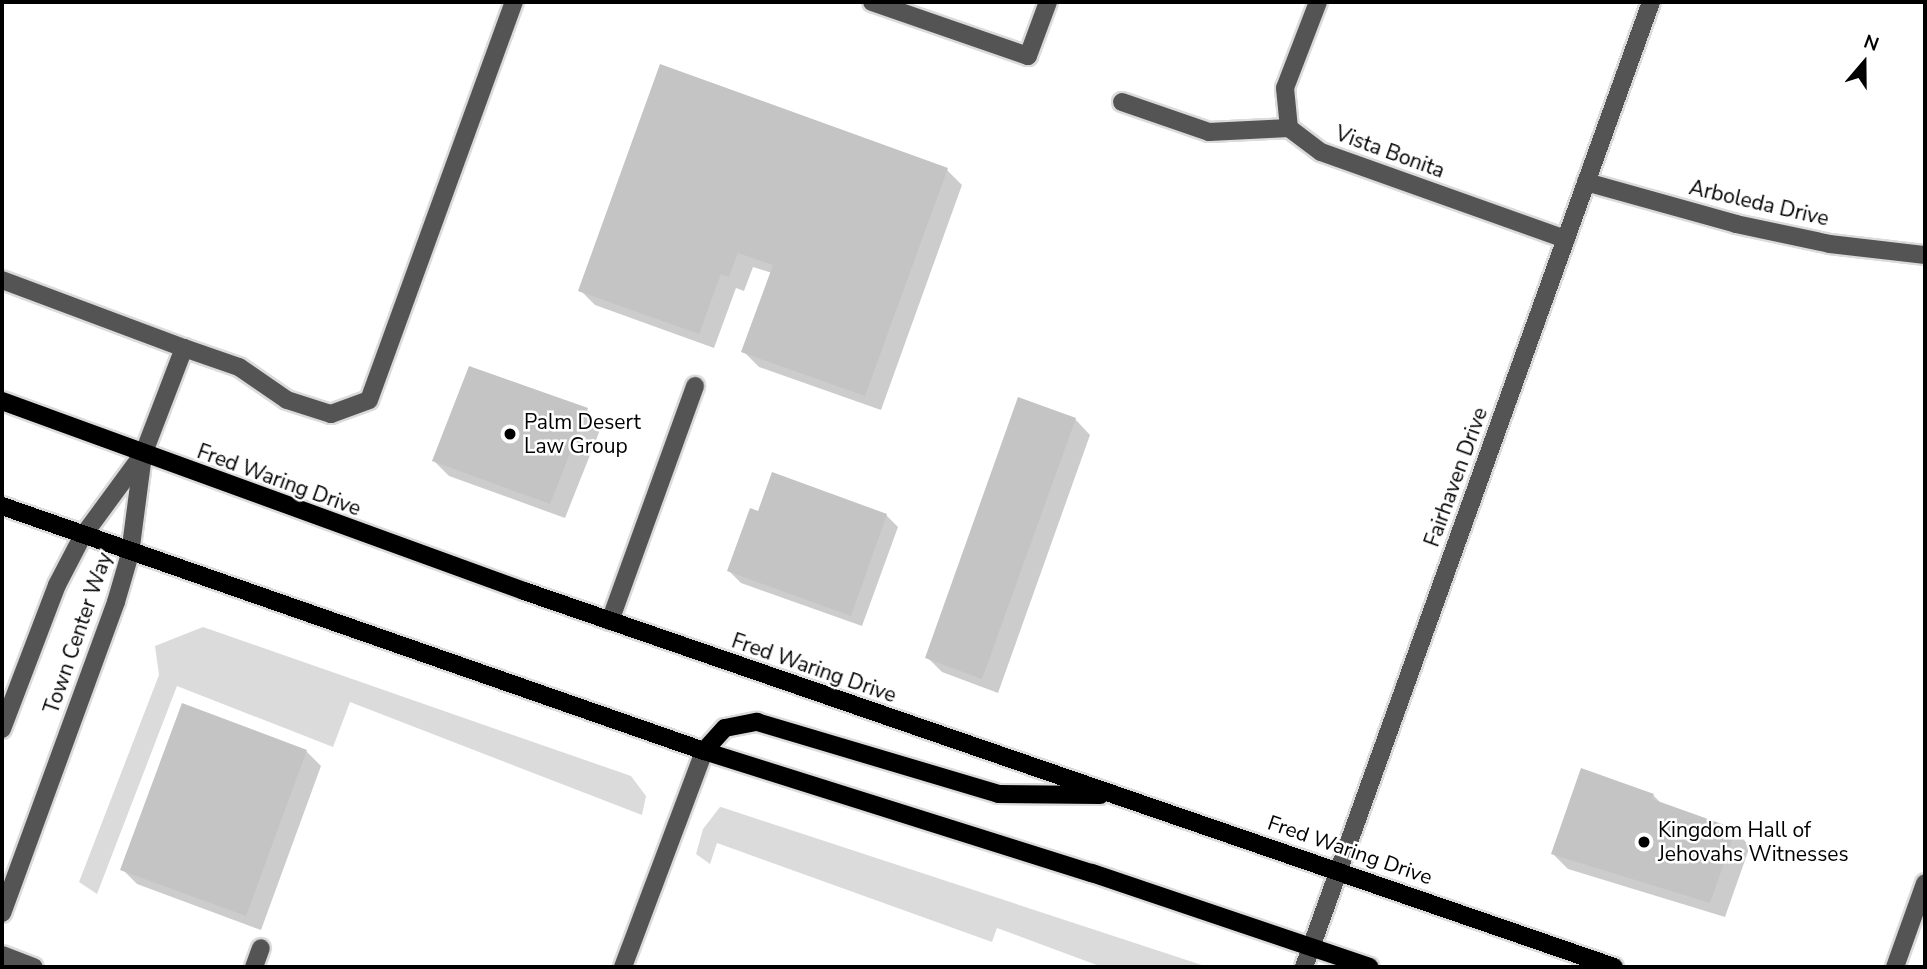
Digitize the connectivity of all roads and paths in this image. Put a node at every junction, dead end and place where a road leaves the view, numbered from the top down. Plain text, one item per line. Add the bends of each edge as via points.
1 (514, 2) edge
2 (872, 2) edge
3 (1048, 2) edge
4 (1318, 2) edge
5 (1651, 2) edge
6 (1122, 102) dead end
7 (1289, 128) junction
8 (1586, 181) junction
9 (1566, 239) junction
10 (1925, 255) edge
11 (2, 280) edge
12 (184, 348) junction
13 (695, 386) dead end
14 (2, 401) edge
15 (142, 456) junction
16 (2, 506) edge
17 (82, 537) junction
18 (130, 554) junction
19 (610, 621) junction
20 (2, 729) edge
21 (704, 751) junction
22 (1118, 795) junction
23 (1338, 870) junction
24 (1925, 883) edge
25 (2, 913) edge
26 (1311, 947) junction
27 (261, 948) dead end
28 (2, 956) edge
29 (34, 967) edge
30 (254, 967) edge
31 (623, 967) edge
32 (1304, 967) edge
33 (1370, 967) edge
34 (1614, 967) edge
35 (1895, 967) edge

1 - 12 street via 369,400 331,414 287,400 239,366
2 - 3 street via 1028,56
4 - 7 street via 1285,88
5 - 8 street, Fairhaven Drive
6 - 7 street via 1209,132
7 - 9 street, Vista Bonita via 1321,152
8 - 9 street, Fairhaven Drive
8 - 10 street, Arboleda Drive via 1749,227 1830,244
9 - 23 street, Fairhaven Drive
11 - 12 street
12 - 15 street
13 - 19 street
14 - 15 main road, Fred Waring Drive
15 - 17 street, Town Center Way
15 - 18 street, Town Center Way
15 - 19 main road, Fred Waring Drive
16 - 17 main road
17 - 18 main road
17 - 20 street, Town Center Way via 57,585
18 - 21 main road
18 - 25 street, Town Center Way
19 - 22 main road, Fred Waring Drive
21 - 22 main road via 725,728 757,722 998,794
21 - 26 main road
21 - 31 street
22 - 23 main road, Fred Waring Drive
23 - 26 street, Fairhaven Drive
23 - 34 main road, Fred Waring Drive
24 - 35 street
26 - 32 street, Fairhaven Drive
26 - 33 main road
27 - 30 street
28 - 29 street

